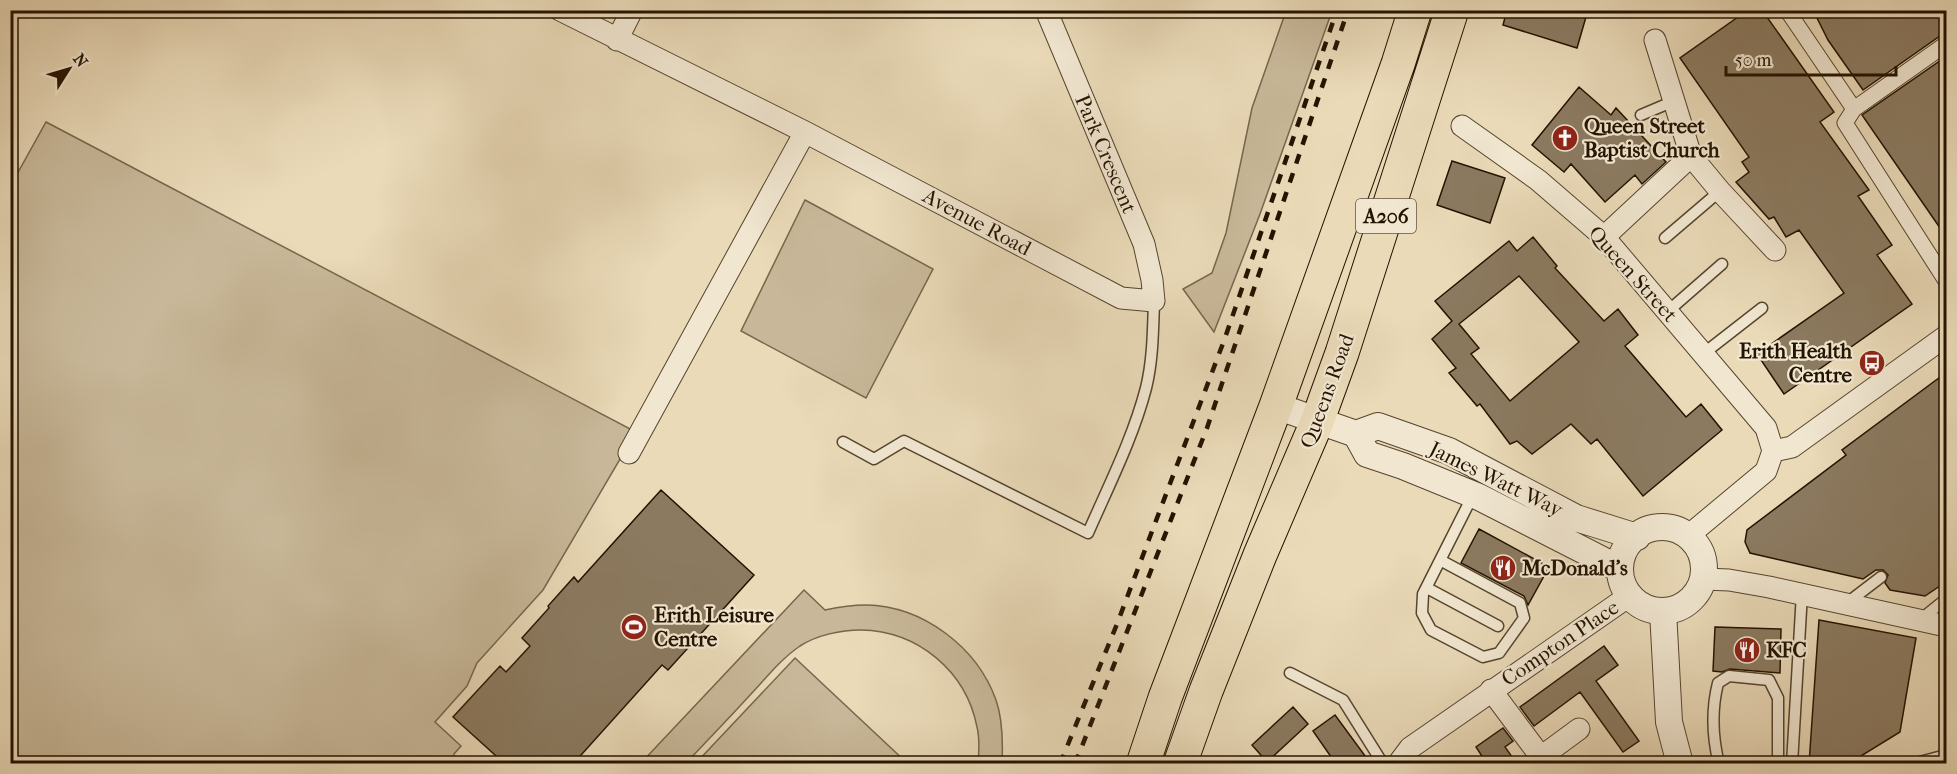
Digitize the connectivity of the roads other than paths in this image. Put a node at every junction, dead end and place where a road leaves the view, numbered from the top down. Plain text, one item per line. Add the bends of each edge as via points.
1 (560, 10) edge
2 (632, 10) edge
3 (1046, 10) edge
4 (1415, 10) edge
5 (1452, 10) edge
6 (1787, 10) edge
7 (617, 40) junction
8 (1655, 40) dead end
9 (1947, 44) edge
10 (1674, 101) junction
11 (1854, 109) junction
12 (1641, 116) dead end
13 (1462, 126) dead end
14 (805, 132) junction
15 (1691, 156) junction
16 (1720, 191) junction
17 (1604, 237) junction
18 (1665, 238) dead end
19 (1775, 250) dead end
20 (1722, 264) dead end
21 (1947, 281) edge
22 (1154, 301) junction
23 (1762, 308) dead end
24 (1667, 312) junction
25 (1947, 336) edge
26 (1703, 354) junction
27 (1276, 406) junction
28 (1317, 422) junction
29 (1356, 434) junction
30 (843, 442) dead end
31 (1773, 451) junction
32 (629, 453) dead end
33 (1473, 494) junction
34 (1688, 536) junction
35 (1637, 537) junction
36 (1440, 560) junction
37 (1620, 568) junction
38 (1881, 577) dead end
39 (1704, 579) junction
40 (1427, 588) junction
41 (1802, 593) junction
42 (1629, 596) junction
43 (1947, 599) edge
44 (1847, 603) junction
45 (1663, 611) junction
46 (1920, 620) junction
47 (1498, 626) dead end
48 (1947, 626) edge
49 (1290, 673) dead end
50 (1491, 690) junction
51 (1579, 729) dead end
52 (1947, 755) edge
53 (1774, 762) edge
54 (1143, 764) edge
55 (1180, 764) edge
56 (1383, 764) edge
57 (1398, 764) edge
58 (1680, 764) edge
59 (1719, 764) edge
60 (1792, 764) edge
61 (1912, 764) edge

1 - 7 street, Avenue Road
2 - 7 street
3 - 22 street, Park Crescent via 1144,244
4 - 27 main road, Queens Road / A206
5 - 28 main road, Queens Road / A206
6 - 11 street
7 - 14 street, Avenue Road
8 - 10 street
9 - 11 street
10 - 12 lane
10 - 15 street
11 - 21 street via 1845,123
13 - 17 street, Queen Street via 1538,180
14 - 22 street, Avenue Road via 1121,298
14 - 32 street
15 - 16 street
15 - 17 street
16 - 18 lane
16 - 19 street
17 - 24 street, Queen Street
20 - 24 lane
22 - 30 lane via 1147,385 1132,432 1088,533 904,441 874,459
23 - 26 lane
24 - 26 street, Queen Street
25 - 31 street via 1792,447
26 - 31 street, Queen Street via 1766,429
27 - 28 street, James Watt Way
27 - 54 main road, Queens Road / A206
28 - 29 street, James Watt Way
28 - 55 main road, Queens Road / A206 via 1218,659
29 - 33 street, James Watt Way via 1367,454
29 - 35 street, James Watt Way via 1378,426 1449,451 1576,518
31 - 34 street via 1766,471
33 - 36 lane
33 - 37 street, James Watt Way
34 - 35 street via 1674,529 1659,528 1647,529
34 - 39 street via 1698,547 1705,565
35 - 37 street via 1622,555
36 - 40 lane
36 - 40 lane via 1520,603 1524,618 1499,653 1483,657 1431,630 1422,614
37 - 42 street
38 - 44 lane
39 - 41 street
39 - 45 street via 1691,597 1674,609
40 - 47 lane
41 - 44 street
41 - 60 lane
42 - 45 street via 1641,606
42 - 50 street, Compton Place
43 - 46 lane
44 - 46 street
45 - 58 street via 1669,722
46 - 48 street
49 - 56 lane via 1342,700
50 - 51 street, Compton Place via 1541,757
50 - 57 street, Compton Place via 1410,748
52 - 61 lane
53 - 59 lane via 1778,698 1769,680 1730,676 1718,683 1713,703 1713,738

